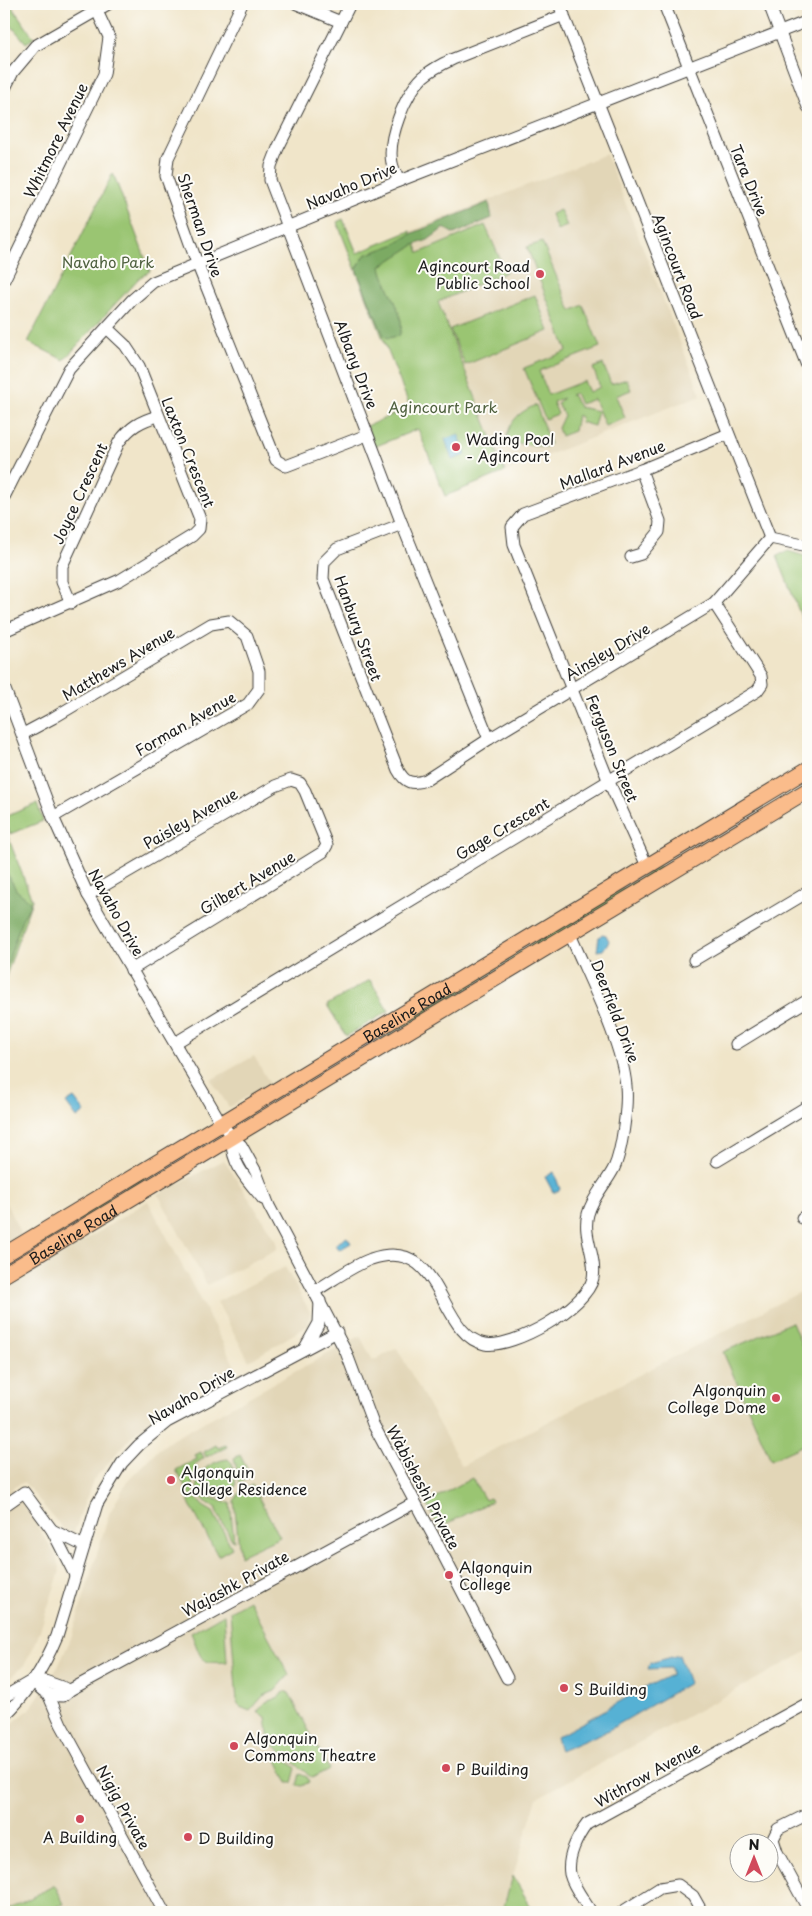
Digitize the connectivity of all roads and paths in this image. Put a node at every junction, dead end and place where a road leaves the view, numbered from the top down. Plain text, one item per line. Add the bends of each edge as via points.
1 (108, 4) edge
2 (242, 4) edge
3 (297, 4) edge
4 (350, 4) edge
5 (560, 4) edge
6 (664, 4) edge
7 (769, 4) edge
8 (97, 11) junction
9 (564, 15) junction
10 (808, 20) edge
11 (341, 22) junction
12 (779, 32) junction
13 (690, 67) junction
14 (4, 90) edge
15 (598, 104) junction
16 (808, 107) edge
17 (399, 181) junction
18 (288, 228) junction
19 (196, 263) junction
20 (4, 280) edge
21 (107, 328) junction
22 (808, 368) edge
23 (158, 416) junction
24 (728, 434) junction
25 (367, 435) junction
26 (642, 470) junction
27 (4, 497) edge
28 (402, 524) junction
29 (512, 527) joint
30 (770, 538) junction
31 (808, 546) edge
32 (631, 557) dead end
33 (71, 603) junction
34 (714, 603) junction
35 (229, 621) joint
36 (4, 631) edge
37 (4, 687) edge
38 (573, 689) junction
39 (23, 734) junction
40 (489, 739) junction
41 (808, 769) edge
42 (609, 782) junction
43 (408, 783) joint
44 (808, 790) edge
45 (307, 794) joint
46 (53, 817) junction
47 (647, 866) junction
48 (808, 892) edge
49 (88, 895) junction
50 (570, 934) junction
51 (694, 960) dead end
52 (131, 970) junction
53 (808, 1000) edge
54 (175, 1043) junction
55 (736, 1044) dead end
56 (808, 1106) edge
57 (223, 1123) junction
58 (232, 1138) junction
59 (717, 1161) dead end
60 (4, 1255) edge
61 (4, 1275) edge
62 (318, 1296) junction
63 (337, 1332) junction
64 (305, 1349) junction
65 (414, 1503) junction
66 (4, 1506) edge
67 (52, 1530) junction
68 (84, 1546) junction
69 (74, 1576) junction
70 (507, 1678) dead end
71 (33, 1680) junction
72 (66, 1693) junction
73 (49, 1696) junction
74 (4, 1697) edge
75 (808, 1703) edge
76 (58, 1715) junction
77 (4, 1716) edge
78 (808, 1814) edge
79 (808, 1909) edge
80 (164, 1912) edge
81 (591, 1912) edge
82 (622, 1912) edge
83 (702, 1912) edge

1 - 8 street
2 - 19 street, Sherman Drive via 168,158 166,176
3 - 11 street
4 - 11 street, Albany Drive
5 - 9 street, Agincourt Road
6 - 13 street, Tara Drive
7 - 12 street
8 - 14 street via 35,46 13,72
8 - 20 street, Whitmore Avenue via 109,37 104,74
9 - 15 street, Agincourt Road
9 - 17 street via 437,66 422,78 411,92 395,127 392,163
10 - 12 street, Navaho Drive
11 - 18 street, Albany Drive via 271,166 270,180
12 - 13 street, Navaho Drive
12 - 16 street
13 - 15 street, Navaho Drive
13 - 22 street, Tara Drive
15 - 17 street, Navaho Drive
15 - 24 street, Agincourt Road
17 - 18 street, Navaho Drive
18 - 19 street, Navaho Drive
18 - 25 street, Albany Drive
19 - 21 street, Navaho Drive via 153,282
19 - 25 street, Sherman Drive via 276,460 286,466
21 - 23 street, Laxton Crescent via 125,345 139,366
21 - 27 street, Navaho Drive via 68,369
23 - 33 street, Joyce Crescent via 129,428 119,442 62,566 62,582
23 - 33 street, Laxton Crescent via 200,519 199,528 192,536 120,580
24 - 26 street, Mallard Avenue
24 - 30 street, Agincourt Road
25 - 28 street, Albany Drive
26 - 29 street, Mallard Avenue via 523,514
26 - 32 street via 660,521 659,532 641,554
28 - 40 street, Albany Drive
28 - 43 street, Hanbury Street via 337,549 324,562 323,579 398,770
29 - 38 street, Ferguson Street via 514,544
30 - 31 street
30 - 34 street, Ainsley Drive
33 - 36 street, Laxton Crescent
34 - 38 street, Ainsley Drive
34 - 42 street, Gage Crescent via 761,676 762,684 757,691
35 - 39 street, Matthews Avenue via 211,624
35 - 46 street, Forman Avenue via 247,636 259,671 259,689 248,704
37 - 39 street, Navaho Drive
38 - 40 street, Ainsley Drive
38 - 42 street, Ferguson Street
39 - 46 street, Navaho Drive
40 - 43 street, Ainsley Drive via 426,780
41 - 47 main road, Baseline Road
42 - 47 street, Ferguson Street
42 - 54 street, Gage Crescent
44 - 50 main road, Baseline Road
45 - 49 street, Paisley Avenue via 300,783 291,780 275,786
45 - 52 street, Gilbert Avenue via 327,845 323,852
46 - 49 street, Navaho Drive
47 - 57 main road, Baseline Road
48 - 51 street
49 - 52 street, Navaho Drive
50 - 58 main road, Baseline Road
50 - 62 street, Deerfield Drive via 614,1039 626,1086 625,1122 615,1166 594,1197 588,1216 586,1237 594,1275 588,1290 563,1314 543,1326 516,1338 484,1344 458,1324 423,1267 406,1259 384,1256 370,1260
52 - 54 street, Navaho Drive
53 - 55 street
54 - 57 street, Navaho Drive
56 - 59 street
57 - 58 street, Navaho Drive
57 - 60 main road, Baseline Road
58 - 61 main road, Baseline Road
58 - 62 street, Navaho Drive via 231,1151 244,1176 268,1206
62 - 63 street, Navaho Drive
62 - 64 street via 319,1323
63 - 64 street, Navaho Drive
63 - 65 street, Wàbisheshì Private via 373,1424
64 - 68 street, Navaho Drive via 167,1422 139,1446 122,1463 97,1504
65 - 70 street, Wàbisheshì Private
65 - 72 street, Wajashk Private
66 - 67 street via 24,1492
67 - 68 street
67 - 69 street
68 - 69 street, Navaho Drive
69 - 71 street, Navaho Drive via 57,1636
71 - 72 street via 45,1681
71 - 73 street
71 - 74 street, Navaho Drive
71 - 77 street, Navaho Drive via 19,1702
72 - 73 street, Wajashk Private
72 - 76 street
73 - 76 street, Nigig Private
75 - 81 street, Withrow Avenue via 588,1824 578,1836 570,1860 570,1876
76 - 80 street, Nigig Private
78 - 79 street via 778,1829 773,1839
82 - 83 street via 660,1888 678,1885 693,1896

